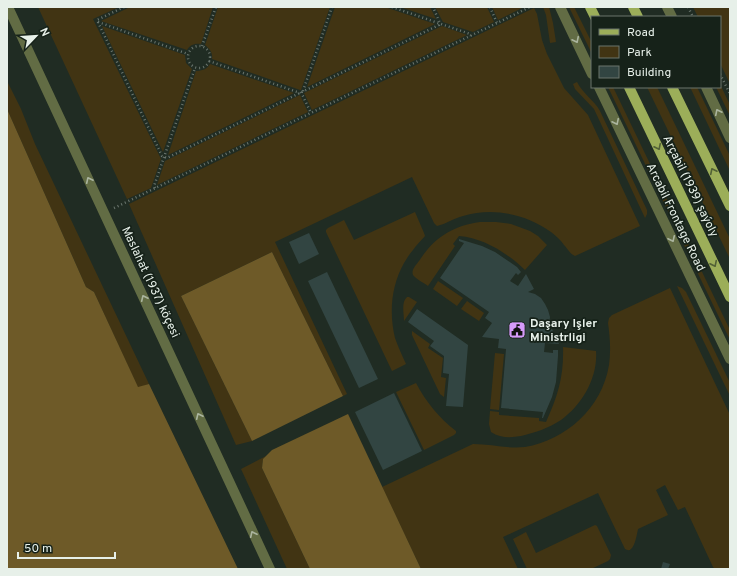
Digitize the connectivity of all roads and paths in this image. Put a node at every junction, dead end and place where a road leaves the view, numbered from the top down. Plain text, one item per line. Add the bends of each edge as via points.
1 (8, 7) edge
2 (124, 7) edge
3 (216, 7) edge
4 (332, 7) edge
5 (392, 7) edge
6 (433, 7) edge
7 (490, 7) edge
8 (530, 7) edge
9 (560, 7) edge
10 (590, 7) edge
11 (633, 7) edge
12 (667, 7) edge
13 (688, 7) edge
14 (594, 16) edge
15 (638, 16) edge
16 (672, 16) edge
17 (692, 16) edge
18 (97, 22) junction
19 (439, 23) junction
20 (498, 23) junction
21 (471, 36) junction
22 (202, 46) junction
23 (188, 54) junction
24 (210, 61) junction
25 (195, 68) junction
26 (591, 72) edge
27 (721, 76) edge
28 (598, 88) edge
29 (629, 88) edge
30 (672, 88) edge
31 (706, 88) edge
32 (301, 92) junction
33 (730, 94) edge
34 (311, 113) junction
35 (730, 138) edge
36 (164, 157) junction
37 (155, 188) junction
38 (730, 206) edge
39 (114, 208) dead end
40 (730, 297) edge
41 (730, 359) edge
42 (270, 569) edge

42 -> 1 street, Maslahat (1937) köçesi
2 - 18 path
3 - 22 path
4 - 32 path
5 - 19 path
6 - 19 path
7 - 20 path
8 - 20 path
9 -> 26 street
10 - 14 main road
11 - 15 main road
12 - 16 street
13 - 17 path
18 - 23 path
18 - 36 path
19 - 21 path
19 - 32 path
20 - 21 path
21 - 34 path
22 - 23 path via 192,47
22 - 24 path via 209,53
23 - 25 path via 188,62
24 - 25 path via 201,69
24 - 32 path
25 - 36 path
27 - 33 path
28 -> 41 street, Arcabil Frontage Road
29 -> 40 main road, Arçabil (1939) şaýoly
38 -> 30 main road
35 -> 31 street
32 - 34 path
32 - 36 path
34 - 37 path
36 - 37 path
37 - 39 path

